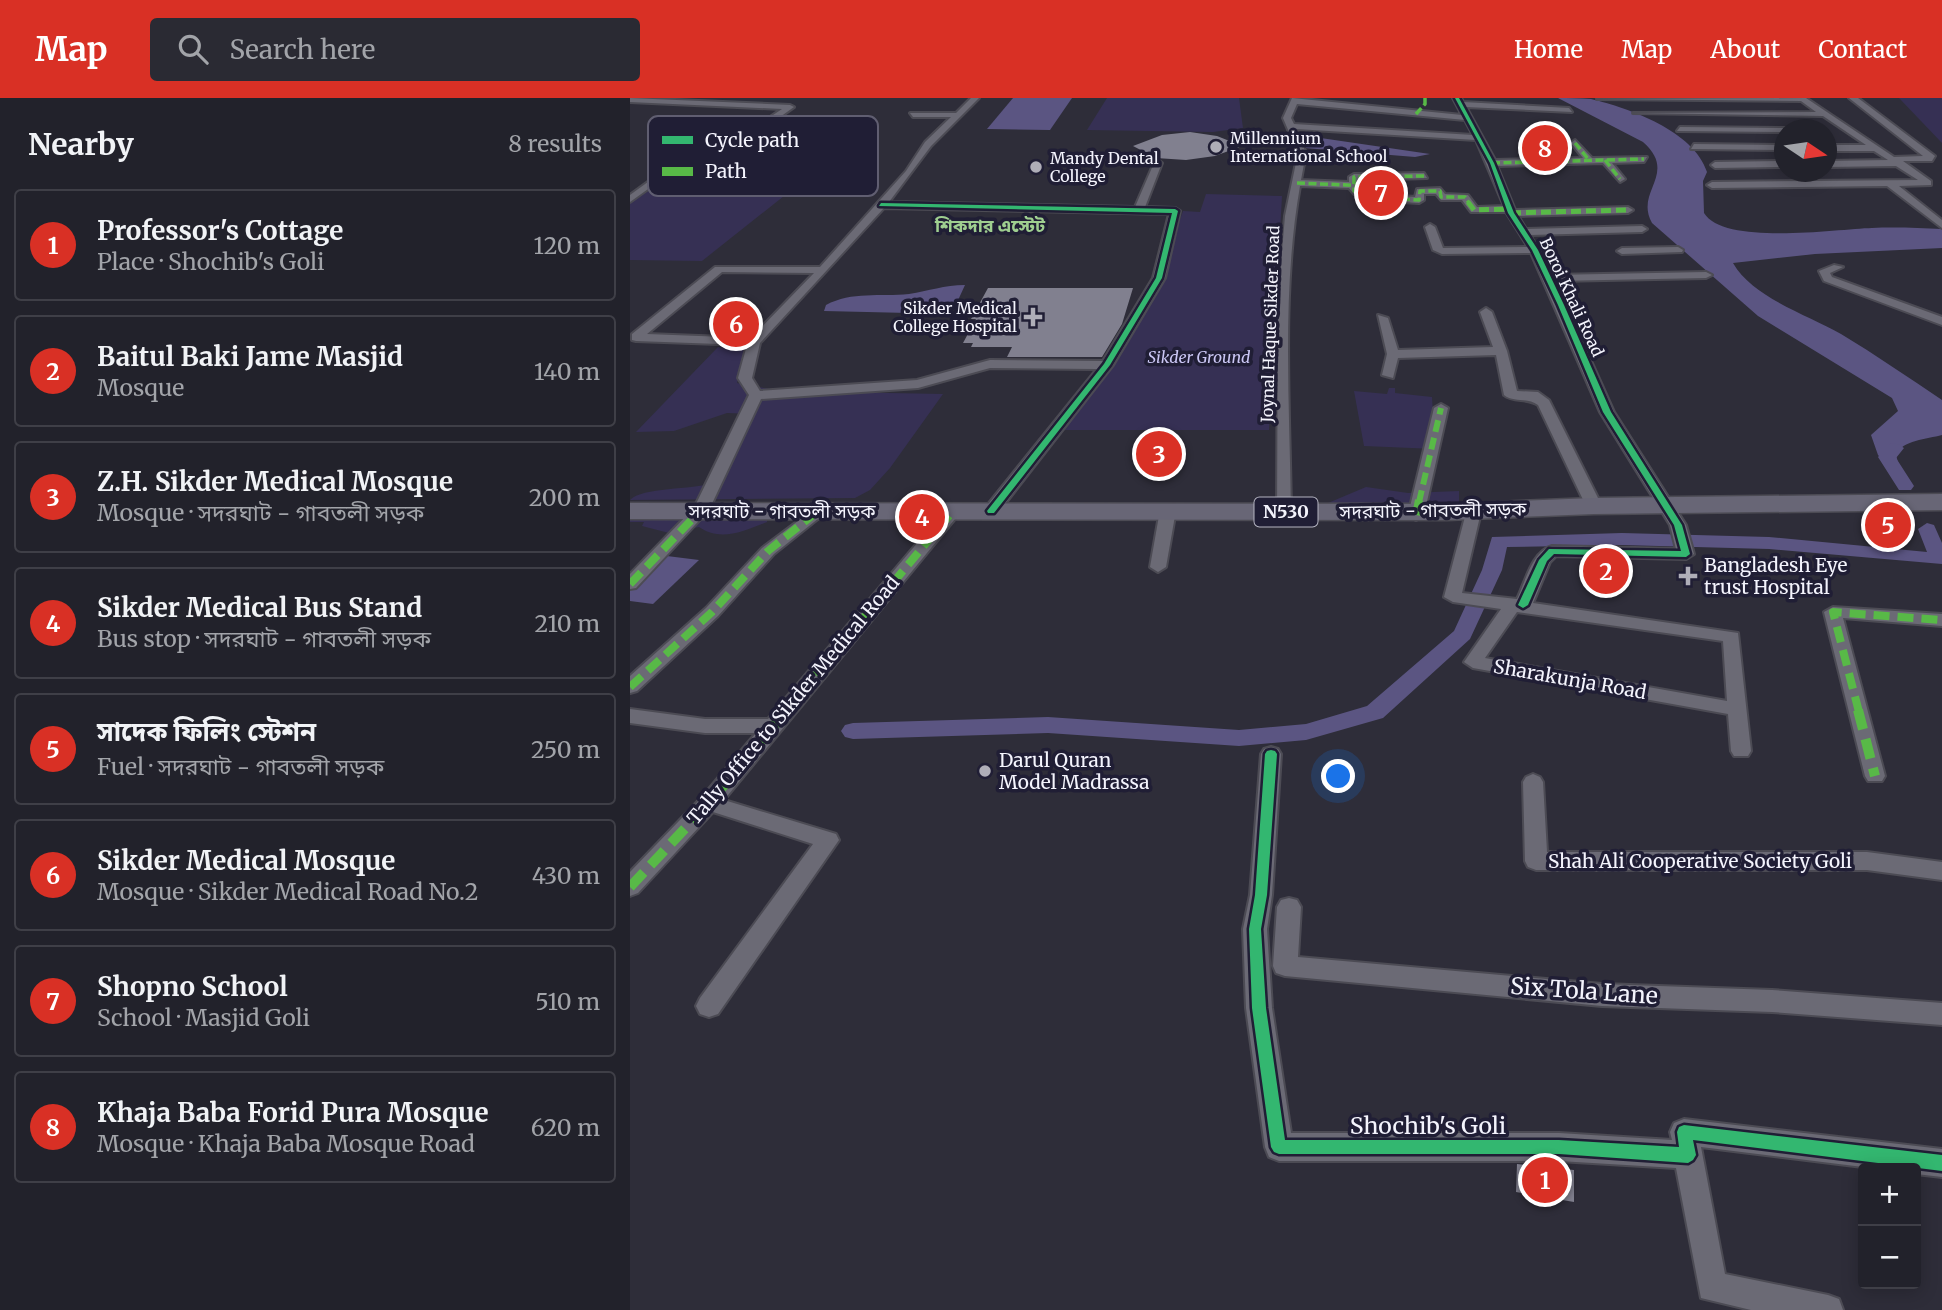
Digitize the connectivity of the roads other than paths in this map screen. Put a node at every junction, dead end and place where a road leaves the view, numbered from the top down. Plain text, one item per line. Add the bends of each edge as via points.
1 (975, 98) edge
2 (1425, 98) edge
3 (1853, 98) edge
4 (1601, 99) edge
5 (1802, 99) edge
6 (630, 100) edge
7 (1295, 100) edge
8 (1458, 101) edge
9 (1569, 110) dead end
10 (1637, 113) dead end
11 (1416, 114) junction
12 (1826, 114) junction
13 (913, 115) dead end
14 (960, 115) junction
15 (777, 116) edge
16 (1467, 118) junction
17 (1289, 126) junction
18 (1680, 129) dead end
19 (1774, 130) edge
20 (1837, 131) edge
21 (1850, 131) junction
22 (1478, 138) junction
23 (1575, 143) dead end
24 (1694, 147) dead end
25 (1774, 148) edge
26 (1837, 148) edge
27 (1877, 148) junction
28 (1644, 159) dead end
29 (1590, 160) junction
30 (1605, 160) junction
31 (1898, 161) junction
32 (1158, 163) dead end
33 (1492, 163) junction
34 (1774, 164) edge
35 (1837, 164) edge
36 (1715, 165) dead end
37 (1424, 176) dead end
38 (1620, 179) dead end
39 (1297, 183) junction
40 (1889, 183) junction
41 (1713, 185) dead end
42 (648, 186) edge
43 (1354, 186) junction
44 (1398, 187) dead end
45 (630, 199) edge
46 (881, 205) junction
47 (1139, 210) junction
48 (1629, 210) dead end
49 (1511, 211) junction
50 (1942, 225) edge
51 (1430, 227) dead end
52 (1642, 229) dead end
53 (1607, 230) junction
54 (1524, 232) junction
55 (1535, 250) junction
56 (1678, 250) dead end
57 (1622, 251) junction
58 (1838, 267) dead end
59 (819, 270) junction
60 (1637, 275) junction
61 (1706, 275) dead end
62 (1547, 278) junction
63 (1486, 312) dead end
64 (1382, 318) dead end
65 (1942, 321) edge
66 (633, 340) edge
67 (754, 342) junction
68 (1501, 351) junction
69 (1393, 354) junction
70 (1107, 365) junction
71 (1388, 375) dead end
72 (756, 394) junction
73 (1441, 408) dead end
74 (1942, 502) edge
75 (1594, 506) junction
76 (1168, 509) junction
77 (701, 510) junction
78 (630, 511) edge
79 (818, 511) junction
80 (953, 511) junction
81 (991, 511) junction
82 (1474, 512) junction
83 (1417, 513) junction
84 (1283, 514) junction
85 (1671, 515) junction
86 (1158, 567) dead end
87 (630, 584) edge
88 (1518, 605) junction
89 (1942, 620) edge
90 (630, 687) edge
91 (1738, 709) junction
92 (630, 716) edge
93 (773, 726) junction
94 (1741, 751) dead end
95 (1271, 754) dead end
96 (1875, 776) dead end
97 (1533, 782) dead end
98 (709, 803) junction
99 (1942, 870) edge
100 (630, 887) edge
101 (1289, 907) dead end
102 (709, 1006) dead end
103 (1942, 1014) edge
104 (1688, 1155) junction
105 (1942, 1163) edge
106 (1828, 1310) edge

1 - 14 street
2 - 11 street
3 - 31 street via 1932,159
4 - 5 street
5 - 12 street
6 - 15 street via 790,107
7 - 11 street
7 - 17 street via 1287,118
8 - 9 street
8 - 16 street, Boroi Khali Road
10 - 12 street
11 - 16 street
12 - 21 street
13 - 14 street
14 - 46 street via 928,144
16 - 22 street, Boroi Khali Road
17 - 22 street
17 - 39 street, Joynal Haque Sikder Road via 1302,153
18 - 19 street
20 - 21 street
21 - 27 street
22 - 33 street, Boroi Khali Road
23 - 29 street
24 - 25 street
26 - 27 street
27 - 31 street
28 - 30 street
29 - 30 street
29 - 33 street
30 - 38 street
31 - 35 street
31 - 40 street via 1928,183
32 - 47 street
33 - 49 street, Boroi Khali Road
34 - 36 street
37 - 43 street via 1354,177
39 - 43 street
39 - 84 street, Joynal Haque Sikder Road via 1284,298
40 - 41 street
40 - 50 street
42 - 45 street
43 - 44 street
43 - 49 street via 1354,191 1419,200 1420,191 1440,191 1441,197 1464,196 1474,210
46 - 47 street
46 - 59 street
47 - 70 street via 1175,211 1158,278
48 - 49 street
49 - 54 street, Boroi Khali Road
51 - 55 street via 1442,251
52 - 53 street
53 - 54 street
53 - 57 street
54 - 55 street, Boroi Khali Road
55 - 62 street, Boroi Khali Road
56 - 57 street
57 - 60 street
58 - 65 street via 1824,271 1828,279
59 - 66 street via 719,269
59 - 67 street
60 - 61 street
60 - 62 street
62 - 85 street, Boroi Khali Road via 1607,412
63 - 68 street
64 - 69 street
66 - 67 street
67 - 72 street via 745,378
68 - 69 street
68 - 75 street via 1511,395 1533,396 1544,403
69 - 71 street
70 - 72 street via 990,364 918,384
70 - 81 street
72 - 77 street
73 - 83 street
74 - 85 highway, সদরঘাট - গাবতলী সড়ক / N530
75 - 82 highway, সদরঘাট - গাবতলী সড়ক / N530
75 - 85 highway, সদরঘাট - গাবতলী সড়ক / N530
76 - 81 highway, সদরঘাট - গাবতলী সড়ক / N530
76 - 84 highway, সদরঘাট - গাবতলী সড়ক / N530
76 - 86 street
77 - 78 highway, সদরঘাট - গাবতলী সড়ক / N530
77 - 79 highway, সদরঘাট - গাবতলী সড়ক / N530
77 - 87 street
79 - 80 highway, সদরঘাট - গাবতলী সড়ক / N530
79 - 90 street via 768,551 712,612
80 - 81 highway, সদরঘাট - গাবতলী সড়ক / N530
80 - 93 street, Tally Office to Sikder Medical Road
82 - 83 highway, সদরঘাট - গাবতলী সড়ক / N530
82 - 88 street via 1453,597
83 - 84 highway, সদরঘাট - গাবতলী সড়ক / N530
85 - 88 street, Boroi Khali Road via 1686,554 1552,551
88 - 91 street via 1732,637
88 - 91 street, Sharakunja Road via 1473,662
89 - 96 street via 1833,611
91 - 94 street
92 - 93 street via 705,726
93 - 98 street, Tally Office to Sikder Medical Road
95 - 104 street, Shochib's Goli via 1255,929 1259,1009 1279,1147 1559,1147
97 - 99 street, Shah Ali Cooperative Society Goli via 1536,861 1867,861
98 - 100 street, Tally Office to Sikder Medical Road
98 - 102 street via 828,840
101 - 103 street, Six Tola Lane via 1285,965 1602,995 1772,1000
104 - 105 street via 1684,1132
104 - 106 street via 1713,1287

